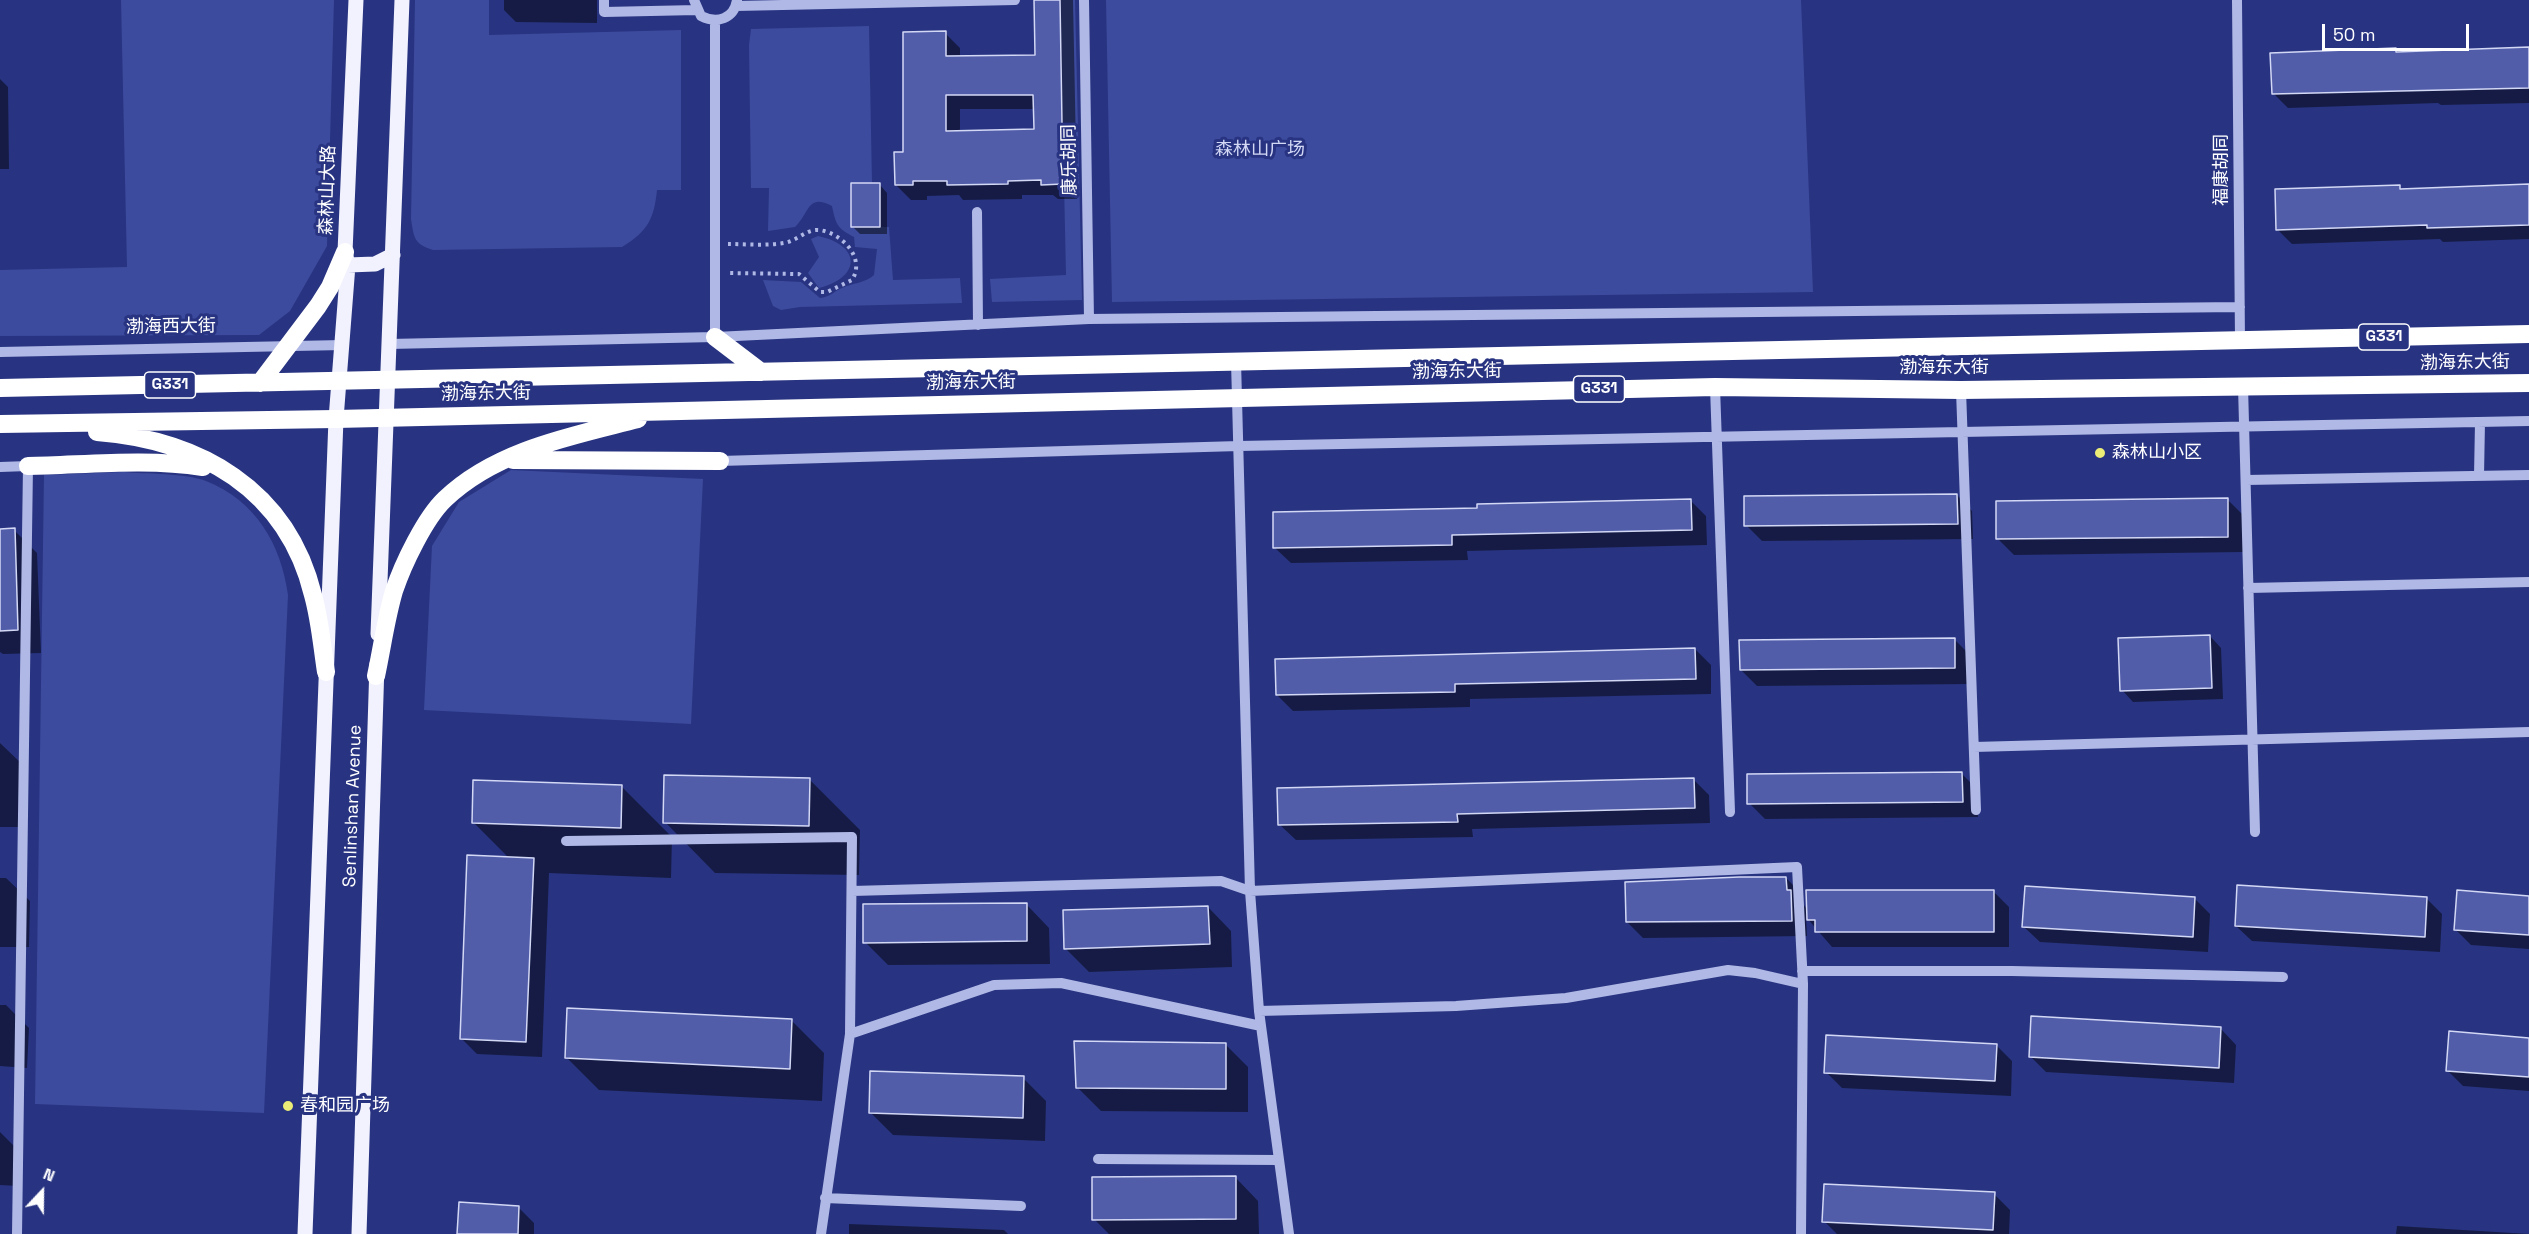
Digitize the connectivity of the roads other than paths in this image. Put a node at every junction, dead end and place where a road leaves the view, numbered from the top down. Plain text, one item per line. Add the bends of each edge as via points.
1 (356, 0) edge
2 (402, 0) edge
3 (604, 0) edge
4 (1015, 0) edge
5 (1084, 0) edge
6 (2237, 0) edge
7 (881, 2) edge
8 (736, 3) edge
9 (695, 5) edge
10 (715, 21) junction
11 (977, 212) dead end
12 (393, 255) junction
13 (347, 259) junction
14 (2240, 307) junction
15 (1089, 320) junction
16 (978, 325) junction
17 (2529, 334) edge
18 (715, 337) junction
19 (2240, 340) junction
20 (389, 344) junction
21 (288, 345) junction
22 (343, 345) junction
23 (0, 352) edge
24 (1236, 361) junction
25 (761, 372) junction
26 (388, 380) junction
27 (340, 381) junction
28 (260, 383) junction
29 (2529, 383) edge
30 (2243, 386) junction
31 (1715, 387) junction
32 (0, 388) edge
33 (1961, 390) junction
34 (1237, 398) junction
35 (668, 411) junction
36 (387, 418) junction
37 (336, 419) junction
38 (2529, 421) edge
39 (2480, 422) junction
40 (3, 424) edge
41 (2244, 427) junction
42 (1962, 432) junction
43 (1717, 437) junction
44 (1239, 446) junction
45 (505, 460) junction
46 (720, 461) joint
47 (28, 466) junction
48 (0, 467) edge
49 (225, 471) junction
50 (2529, 475) edge
51 (2479, 476) junction
52 (2246, 480) junction
53 (2529, 582) edge
54 (2248, 588) junction
55 (326, 672) junction
56 (376, 676) junction
57 (2529, 732) edge
58 (2253, 739) junction
59 (1974, 747) junction
60 (1976, 810) dead end
61 (1730, 812) dead end
62 (2255, 832) dead end
63 (566, 841) dead end
64 (852, 891) junction
65 (1250, 891) junction
66 (1802, 971) junction
67 (2283, 977) dead end
68 (1803, 984) junction
69 (1259, 1011) junction
70 (1261, 1026) junction
71 (850, 1034) junction
72 (1098, 1159) dead end
73 (1279, 1160) junction
74 (825, 1198) junction
75 (1021, 1206) dead end
76 (17, 1234) edge
77 (305, 1234) edge
78 (359, 1234) edge
79 (820, 1234) edge
80 (1289, 1234) edge
81 (1802, 1234) edge

1 - 13 main road, 森林山大路
2 - 12 main road
3 - 9 street via 604,12
4 - 7 street
5 - 15 street, 康乐胡同
6 - 14 street, 福康胡同
7 - 8 street
8 - 10 street via 728,16
9 - 10 street via 701,16
10 - 18 street
11 - 16 street
12 - 13 main road via 375,264
12 - 20 main road
13 - 21 highway
13 - 22 main road, 森林山大路
14 - 15 street
14 - 19 street, 福康胡同
15 - 16 street
16 - 18 street
17 - 19 highway, 渤海东大街 / G331
18 - 20 street
18 - 25 highway
19 - 24 highway, 渤海东大街 / G331
20 - 26 main road
21 - 22 street, 渤海西大街
21 - 23 street, 渤海西大街
21 - 28 highway
22 - 27 main road, 森林山大路
24 - 25 highway, 渤海东大街 / G331
24 - 34 street
25 - 26 highway, 渤海东大街 / G331
26 - 27 highway, G331
26 - 36 main road, Senlinshan Avenue
27 - 28 highway, G331
27 - 37 main road, Senlinshan Avenue
28 - 32 highway, G331
29 - 30 highway, 渤海东大街 / G331
30 - 33 highway, 渤海东大街 / G331
30 - 41 street
31 - 33 highway, 渤海东大街 / G331
31 - 34 highway, 渤海东大街 / G331
31 - 43 street
33 - 42 street
34 - 35 highway, 渤海东大街 / G331
34 - 44 street
35 - 36 highway, 渤海东大街 / G331
35 - 45 highway via 548,442
36 - 37 highway, G331
36 - 56 main road, Senlinshan Avenue
37 - 40 highway, G331
37 - 55 main road, Senlinshan Avenue
38 - 39 street
39 - 41 street
39 - 51 street
40 - 49 highway via 109,433 162,443
41 - 42 street
41 - 52 street
42 - 43 street
42 - 59 street
43 - 44 street
43 - 61 street
44 - 46 street
44 - 65 street
45 - 46 highway
45 - 56 highway via 443,500 427,524 394,590
47 - 48 street
47 - 49 highway via 176,463
47 - 76 street
49 - 55 highway via 258,495 279,518 291,541 314,595
50 - 51 street
51 - 52 street
52 - 54 street
53 - 54 street
54 - 58 street
55 - 77 main road, Senlinshan Avenue
56 - 78 main road, Senlinshan Avenue
57 - 58 street
58 - 59 street
58 - 62 street
59 - 60 street
63 - 64 street via 852,837
64 - 65 street via 1221,881
64 - 71 street
65 - 66 street via 1797,867
65 - 69 street
66 - 67 street
66 - 68 street
68 - 69 street via 1728,970 1566,998 1456,1006
68 - 81 street
69 - 70 street
70 - 71 street via 1062,983 994,985
70 - 73 street
71 - 74 street
72 - 73 street
73 - 80 street
74 - 75 street
74 - 79 street

